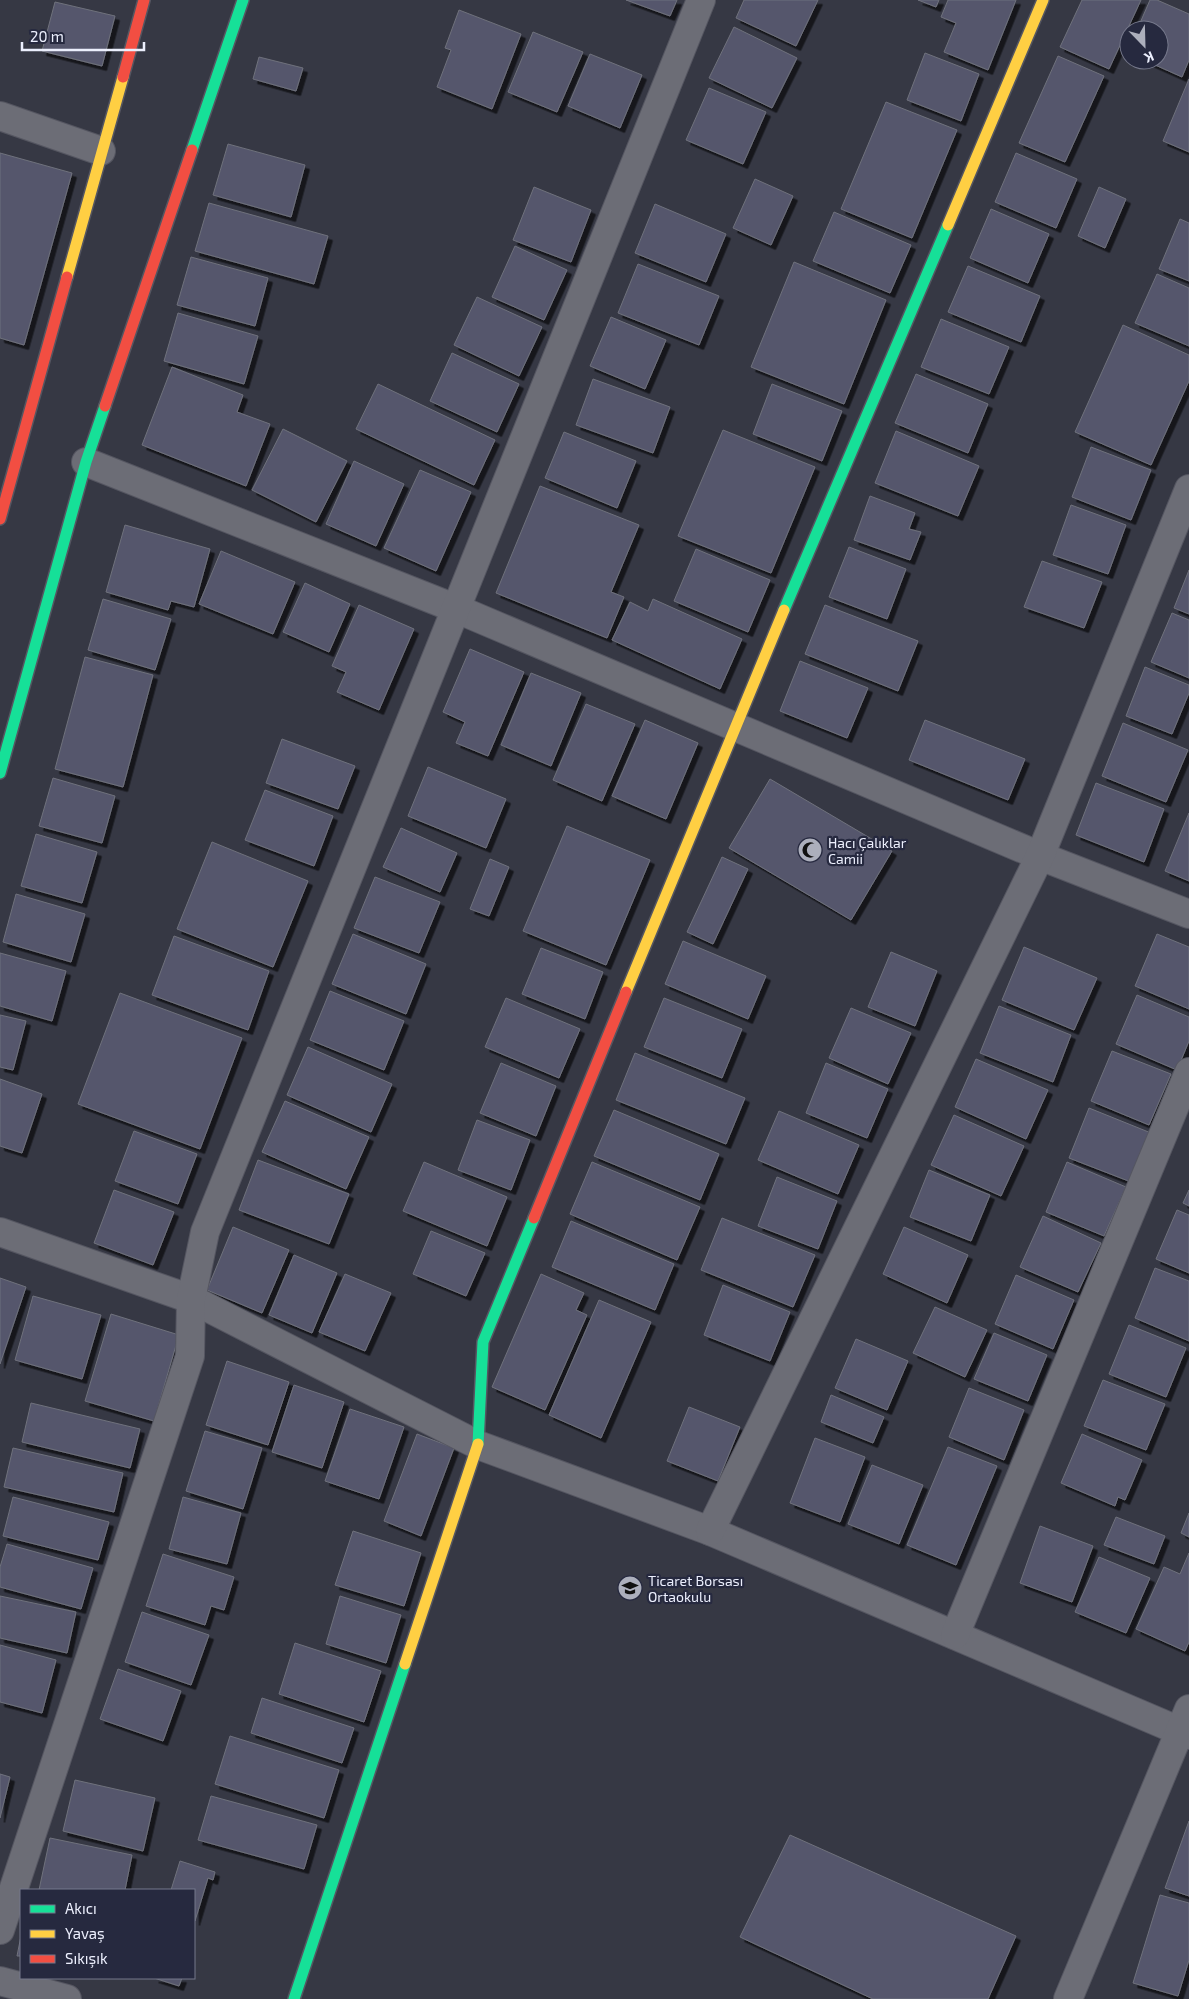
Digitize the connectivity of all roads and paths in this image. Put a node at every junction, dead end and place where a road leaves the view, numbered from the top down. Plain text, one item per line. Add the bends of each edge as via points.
1 (144, 0) edge
2 (243, 0) edge
3 (701, 0) edge
4 (1043, 0) edge
5 (0, 116) edge
6 (101, 151) junction
7 (86, 462) junction
8 (1189, 489) edge
9 (0, 519) edge
10 (457, 609) junction
11 (735, 726) junction
12 (0, 773) edge
13 (1040, 856) junction
14 (1189, 914) edge
15 (1189, 1072) edge
16 (0, 1232) edge
17 (191, 1300) junction
18 (478, 1445) junction
19 (710, 1531) junction
20 (955, 1634) junction
21 (1186, 1725) edge
22 (0, 1930) edge
23 (0, 1981) edge
24 (1076, 1997) edge
25 (68, 1999) edge
26 (294, 1999) edge

1 - 6 street
2 - 7 street
3 - 10 street
4 - 11 street
5 - 6 street
6 - 9 street
7 - 10 street
7 - 12 street
8 - 13 street
10 - 11 street
10 - 17 street via 206,1232
11 - 13 street
11 - 18 street via 483,1342
13 - 14 street
13 - 19 street
15 - 20 street
16 - 17 street
17 - 18 street
17 - 22 street via 190,1356
18 - 19 street
18 - 26 street
19 - 20 street
20 - 21 street
21 - 24 street
23 - 25 street

